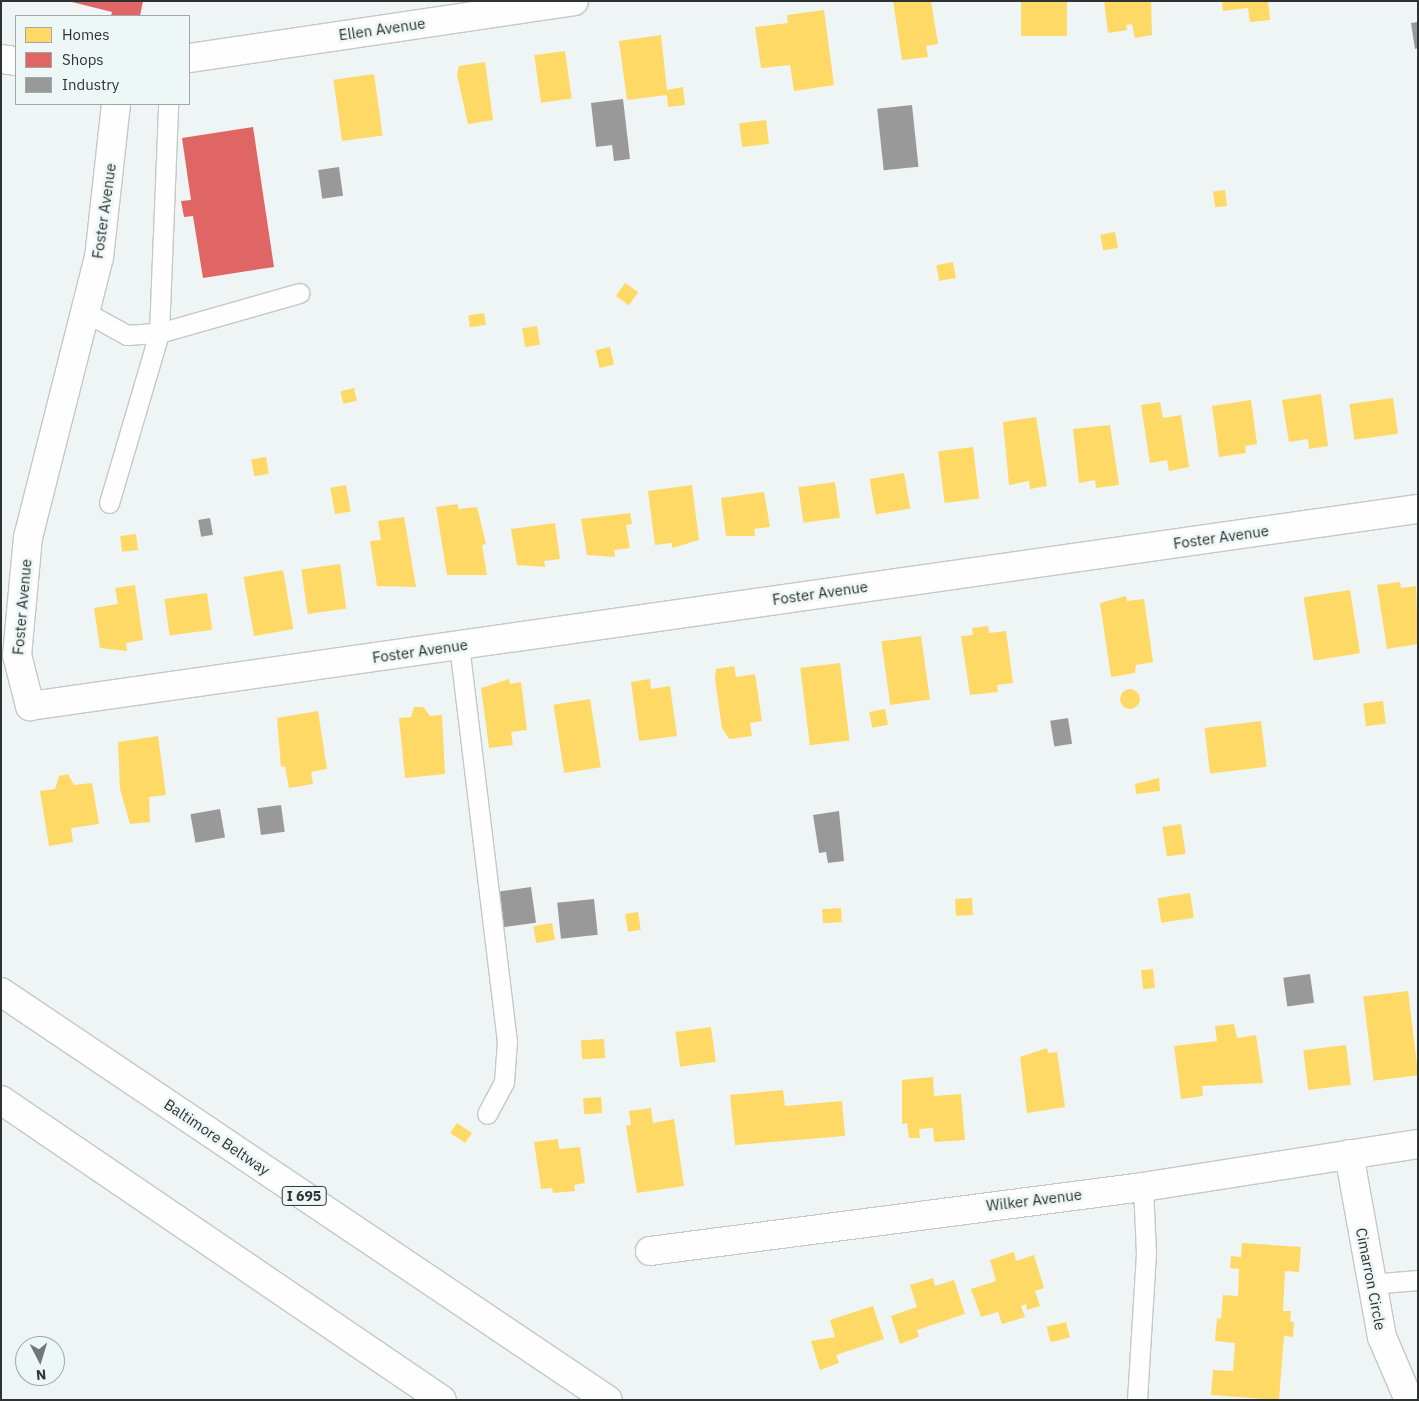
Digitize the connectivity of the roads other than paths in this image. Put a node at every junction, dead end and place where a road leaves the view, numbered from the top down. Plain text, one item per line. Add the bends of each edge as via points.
1 (574, 1) edge
2 (190, 58) edge
3 (1, 59) edge
4 (15, 61) edge
5 (116, 105) edge
6 (168, 105) edge
7 (299, 293) dead end
8 (85, 312) junction
9 (159, 333) junction
10 (109, 503) dead end
11 (1418, 509) edge
12 (459, 645) junction
13 (1, 992) edge
14 (1, 1100) edge
15 (487, 1114) dead end
16 (1418, 1144) edge
17 (1349, 1154) junction
18 (1143, 1187) junction
19 (650, 1251) dead end
20 (1418, 1280) edge
21 (1370, 1284) junction
22 (442, 1400) edge
23 (608, 1400) edge
24 (1137, 1400) edge
25 (1408, 1400) edge

1 - 2 main road, Ellen Avenue
3 - 4 main road
5 - 8 main road, Foster Avenue via 107,204
6 - 9 lane
7 - 9 lane
8 - 9 lane via 127,335
8 - 12 main road, Foster Avenue via 28,537 17,655 30,706
9 - 10 lane
11 - 12 main road, Foster Avenue
12 - 15 lane via 507,1041 504,1082
13 - 23 main road, Baltimore Beltway / I 695
14 - 22 main road
16 - 17 main road, Wilker Avenue
17 - 18 main road, Wilker Avenue
17 - 21 main road, Cimarron Circle
18 - 19 main road, Wilker Avenue
18 - 24 lane via 1146,1253
20 - 21 lane
21 - 25 main road, Cimarron Circle via 1382,1337

